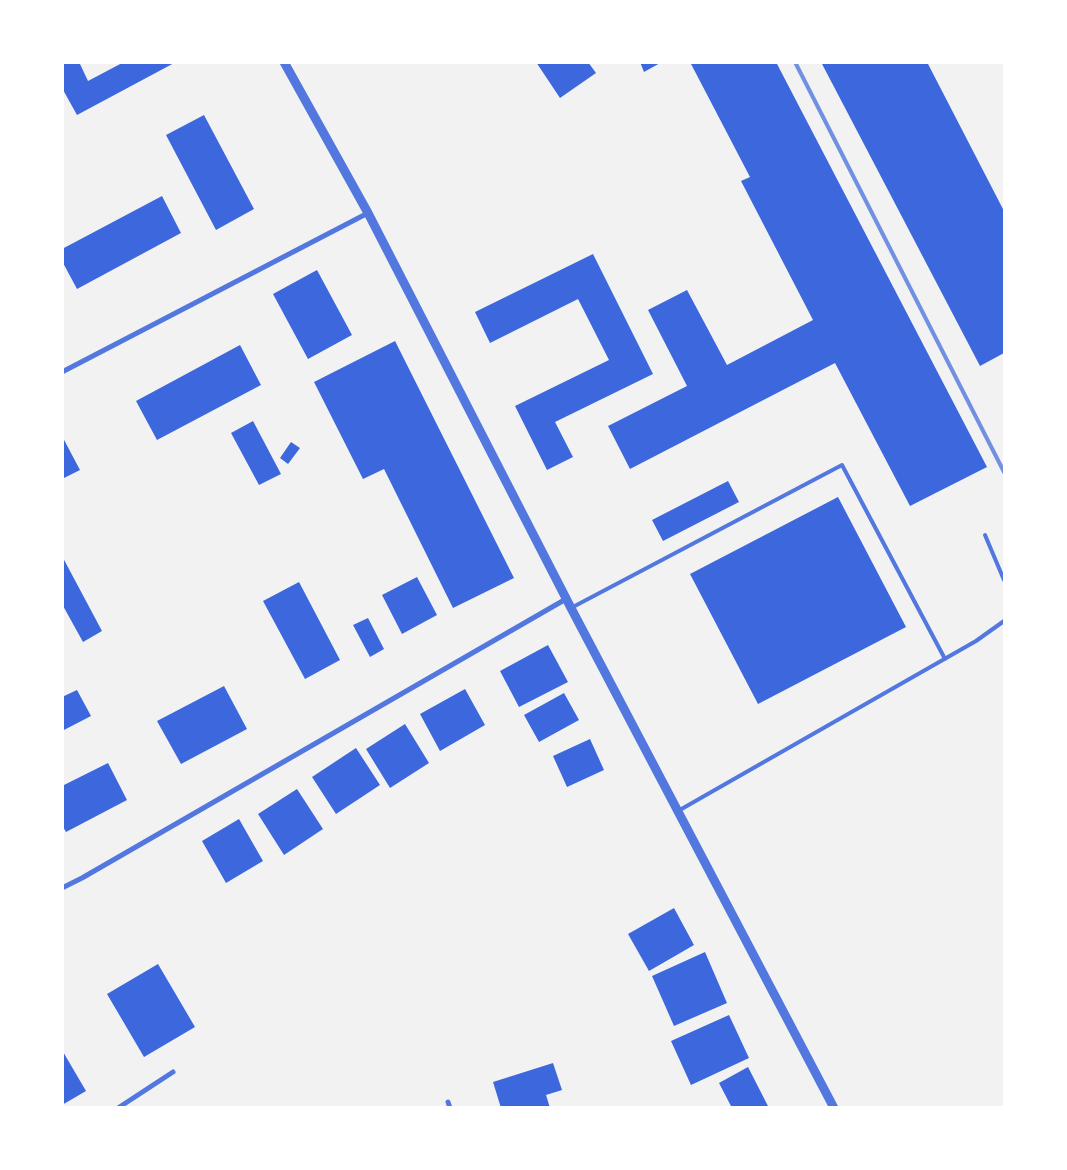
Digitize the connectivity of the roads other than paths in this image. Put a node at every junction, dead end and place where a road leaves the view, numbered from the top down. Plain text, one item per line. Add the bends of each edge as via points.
1 (284, 62) edge
2 (368, 213) junction
3 (62, 372) edge
4 (985, 535) dead end
5 (1004, 580) edge
6 (566, 599) junction
7 (571, 608) junction
8 (1004, 621) edge
9 (945, 659) junction
10 (678, 811) junction
11 (62, 888) edge
12 (173, 1072) dead end
13 (118, 1108) edge
14 (834, 1108) edge

1 - 2 street
2 - 3 street
2 - 6 street
4 - 5 lane
6 - 7 street
6 - 11 street
7 - 9 lane via 842,465
7 - 10 street
8 - 9 lane
9 - 10 lane
10 - 14 street
12 - 13 street

